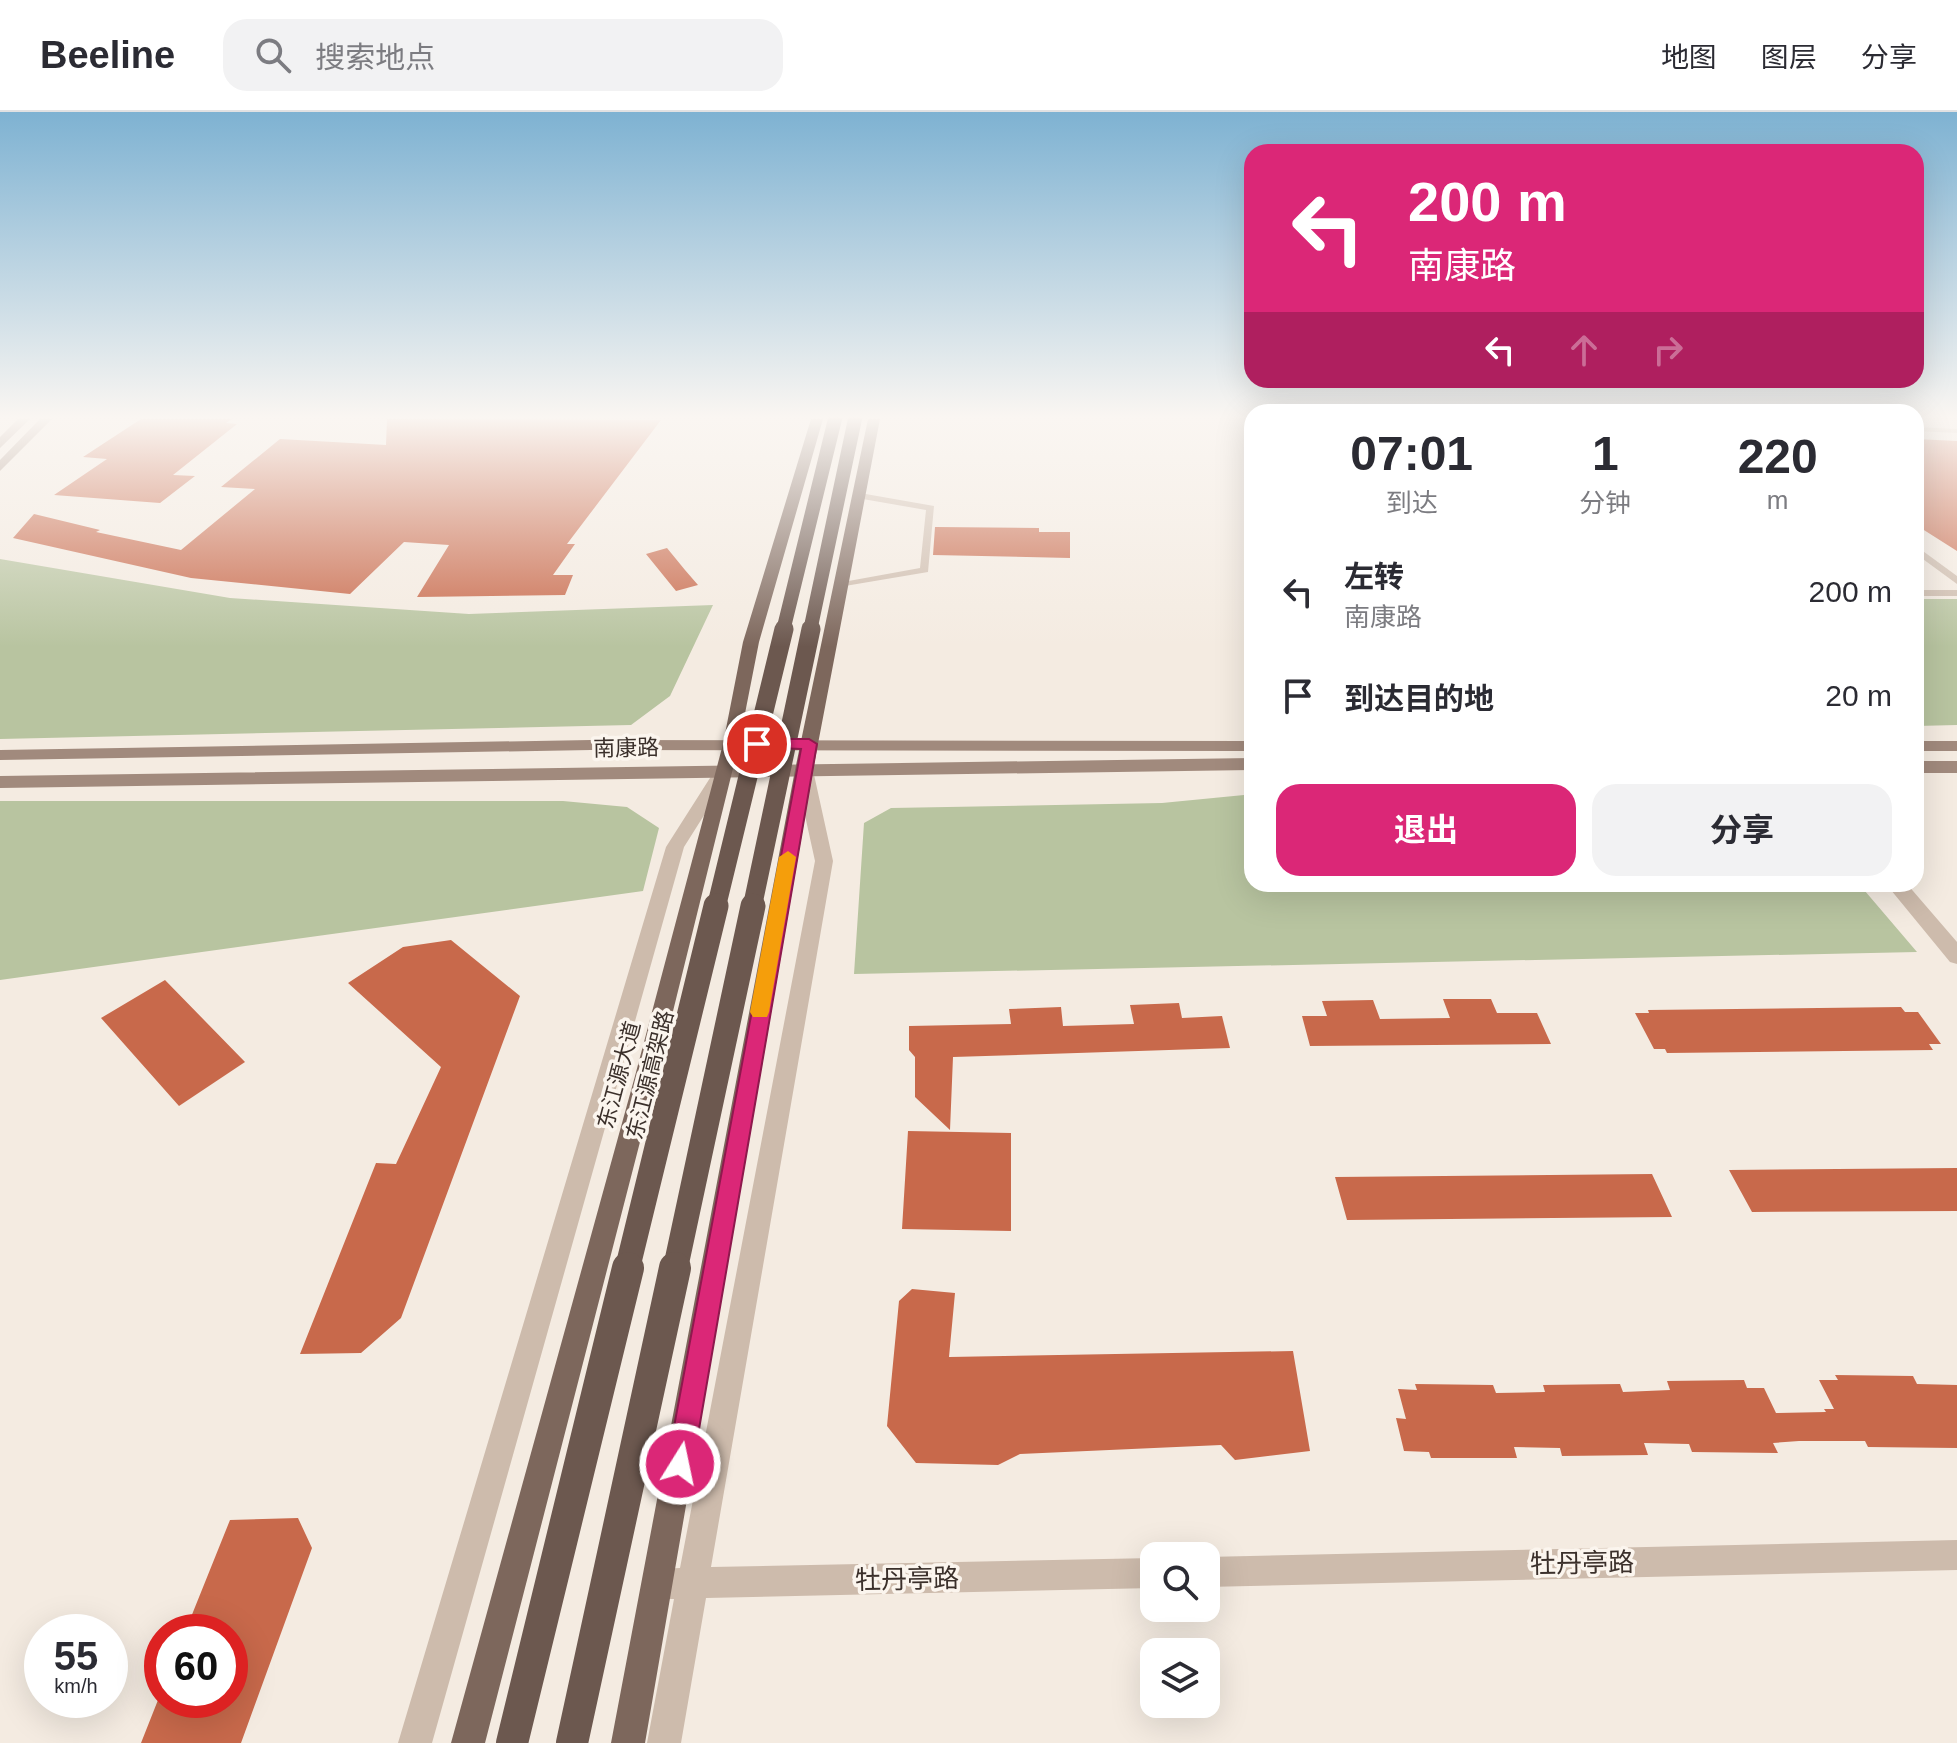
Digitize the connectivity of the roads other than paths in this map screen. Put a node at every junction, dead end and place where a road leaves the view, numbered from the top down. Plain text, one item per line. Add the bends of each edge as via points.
1 (794, 495) edge
2 (816, 495) edge
3 (839, 495) edge
4 (860, 496) joint
5 (1924, 557) edge
6 (1957, 581) edge
7 (843, 585) junction
8 (1924, 593) edge
9 (1957, 593) edge
10 (731, 744) junction
11 (809, 744) junction
12 (1244, 746) edge
13 (1924, 746) edge
14 (1957, 746) edge
15 (0, 755) edge
16 (1244, 764) edge
17 (1924, 767) edge
18 (1957, 767) edge
19 (804, 770) junction
20 (723, 771) junction
21 (0, 782) edge
22 (1903, 892) edge
23 (1957, 956) edge
24 (1957, 1555) edge
25 (1220, 1572) edge
26 (1140, 1573) edge
27 (694, 1583) junction
28 (659, 1584) junction
29 (415, 1743) edge
30 (468, 1743) edge
31 (512, 1743) edge
32 (572, 1743) edge
33 (628, 1743) edge
34 (664, 1743) edge

1 - 10 main road, 东江源大道 via 751,642
2 - 31 highway, 东江源高架路, bridge
3 - 32 highway, bridge
4 - 7 main road
4 - 7 lane via 931,508 925,570
5 - 6 lane
7 - 11 main road
8 - 9 lane
10 - 11 main road, 南康路
10 - 15 main road, 南康路
10 - 20 main road, 东江源大道
11 - 12 main road, 南康路
11 - 19 main road
13 - 14 main road
16 - 19 main road, 南康路
17 - 18 main road
19 - 20 main road, 南康路
19 - 27 street via 824,861
19 - 28 main road
20 - 21 main road, 南康路
20 - 29 street via 675,847
20 - 30 main road, 东江源大道
22 - 23 street
24 - 25 street, 牡丹亭路
26 - 27 street, 牡丹亭路
27 - 28 street, 牡丹亭路
27 - 34 street
28 - 33 main road

